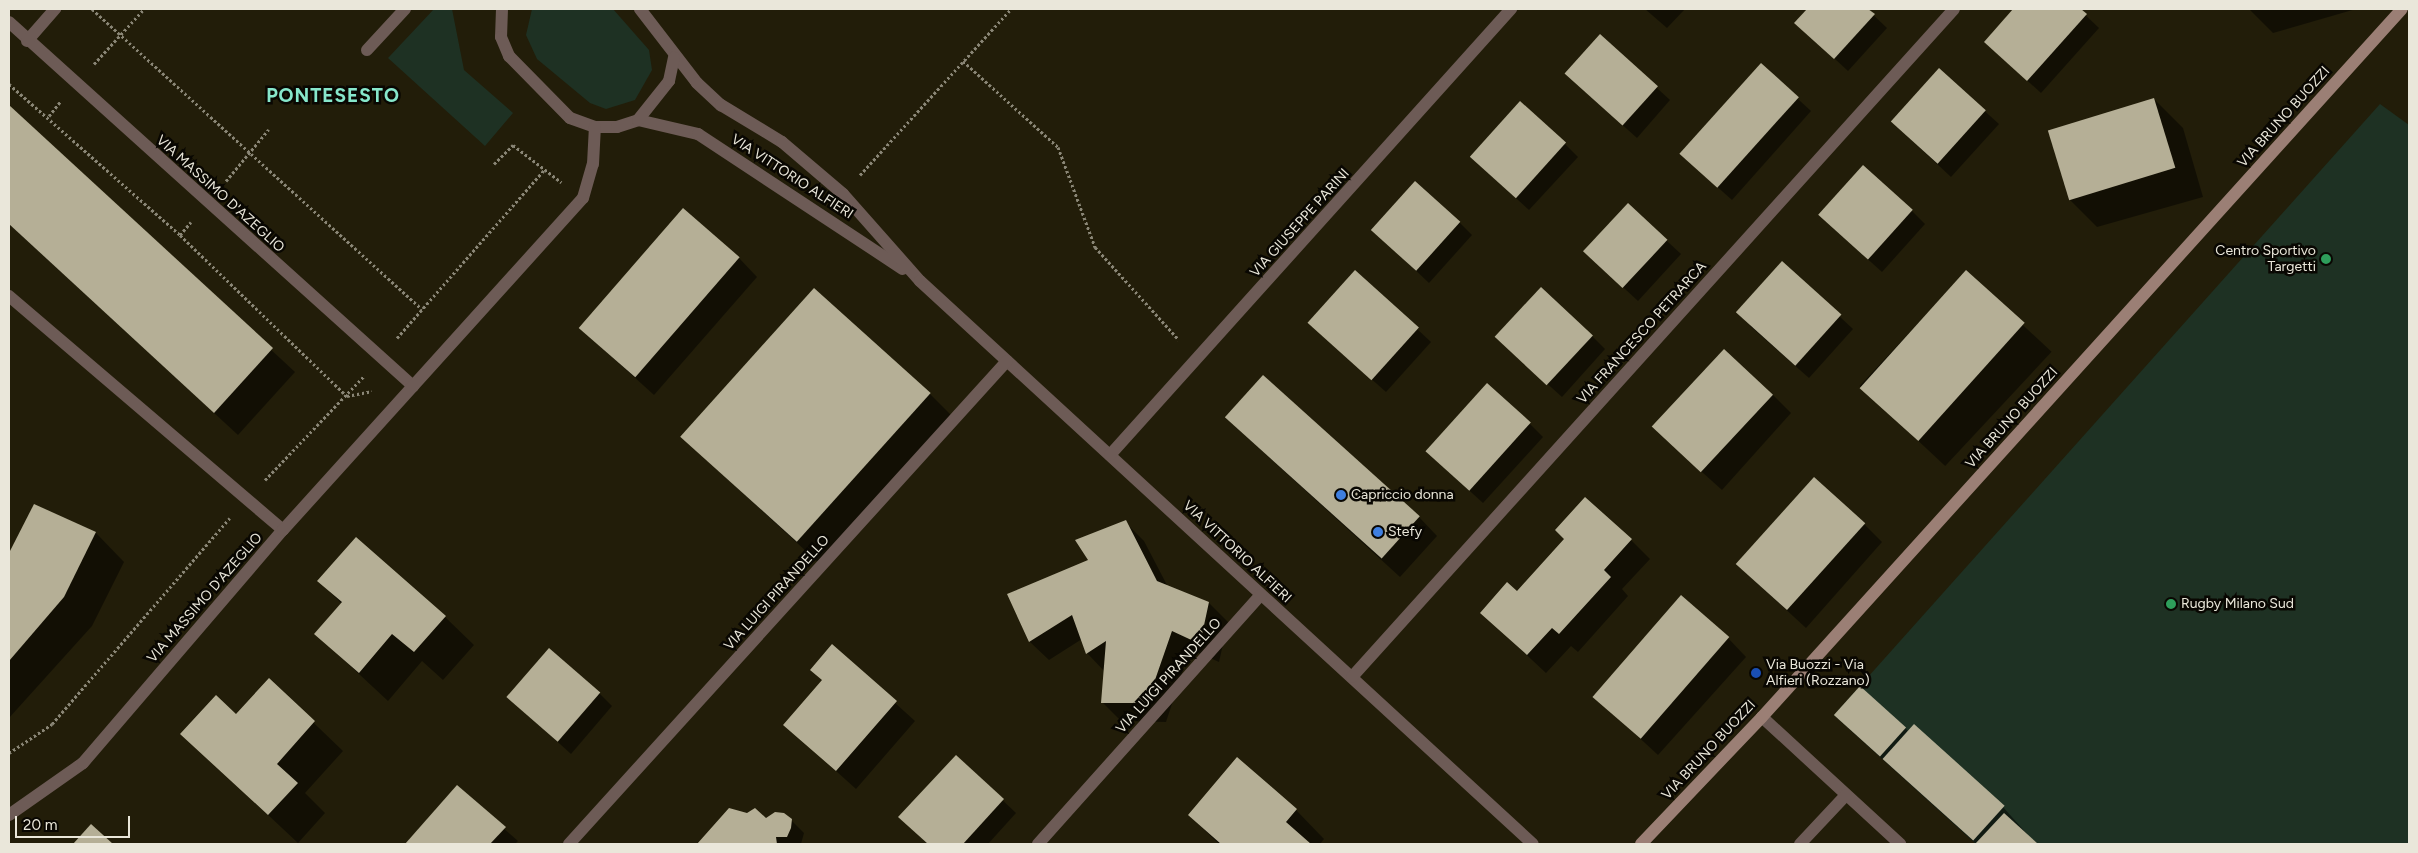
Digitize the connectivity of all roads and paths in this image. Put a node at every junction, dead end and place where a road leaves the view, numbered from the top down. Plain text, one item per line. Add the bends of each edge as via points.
1 (56, 9) edge
2 (92, 9) edge
3 (405, 9) edge
4 (502, 9) edge
5 (640, 9) edge
6 (1011, 9) edge
7 (1511, 9) edge
8 (1954, 9) edge
9 (2402, 9) edge
10 (9, 22) edge
11 (27, 41) junction
12 (367, 50) dead end
13 (674, 58) junction
14 (963, 61) junction
15 (9, 84) edge
16 (638, 120) junction
17 (595, 127) junction
18 (494, 164) dead end
19 (544, 170) junction
20 (843, 194) junction
21 (582, 198) junction
22 (920, 281) junction
23 (9, 296) edge
24 (422, 309) junction
25 (381, 356) junction
26 (1007, 361) junction
27 (1198, 361) junction
28 (413, 386) junction
29 (347, 396) junction
30 (394, 409) junction
31 (1110, 456) junction
32 (246, 499) junction
33 (284, 530) junction
34 (1261, 595) junction
35 (1352, 677) junction
36 (1762, 717) junction
37 (9, 753) edge
38 (1846, 795) junction
39 (9, 815) edge
40 (569, 844) edge
41 (1038, 844) edge
42 (1533, 844) edge
43 (1641, 844) edge
44 (1800, 844) edge
45 (1900, 844) edge

1 - 11 street
2 - 24 path
3 - 12 street
4 - 17 street, VIA VITTORIO ALFIERI via 501,37 509,56 570,118
5 - 13 street, VIA VITTORIO ALFIERI via 668,41
6 - 14 path
7 - 27 street, VIA GIUSEPPE PARINI
8 - 35 street, VIA FRANCESCO PETRARCA
9 - 36 main road, VIA BRUNO BUOZZI
10 - 11 street, VIA MASSIMO D'AZEGLIO
11 - 25 street, VIA MASSIMO D'AZEGLIO
13 - 16 street via 669,81
13 - 20 street, VIA VITTORIO ALFIERI via 721,105 782,142
14 - 20 path
14 - 27 path via 1058,147 1095,247
15 - 29 path via 180,235
16 - 17 street, VIA VITTORIO ALFIERI via 617,127
16 - 22 street, VIA VITTORIO ALFIERI via 698,134
17 - 21 street, VIA MASSIMO D'AZEGLIO via 593,164
18 - 19 path via 513,145
19 - 21 path
19 - 24 path
20 - 22 street, VIA VITTORIO ALFIERI
21 - 28 street, VIA MASSIMO D'AZEGLIO
22 - 26 street, VIA VITTORIO ALFIERI
23 - 32 street
24 - 25 path
25 - 28 street, VIA MASSIMO D'AZEGLIO
25 - 29 path
26 - 31 street, VIA VITTORIO ALFIERI
26 - 40 street, VIA LUIGI PIRANDELLO
27 - 31 street, VIA GIUSEPPE PARINI
28 - 30 street, VIA MASSIMO D'AZEGLIO
29 - 30 path via 371,390
29 - 32 path
30 - 33 street, VIA MASSIMO D'AZEGLIO
31 - 34 street, VIA VITTORIO ALFIERI
32 - 33 street
32 - 37 path via 52,724
33 - 39 street, VIA MASSIMO D'AZEGLIO via 84,763
34 - 35 street, VIA VITTORIO ALFIERI
34 - 41 street, VIA LUIGI PIRANDELLO
35 - 42 street, VIA VITTORIO ALFIERI
36 - 38 street
36 - 43 main road, VIA BRUNO BUOZZI
38 - 44 street
38 - 45 street

